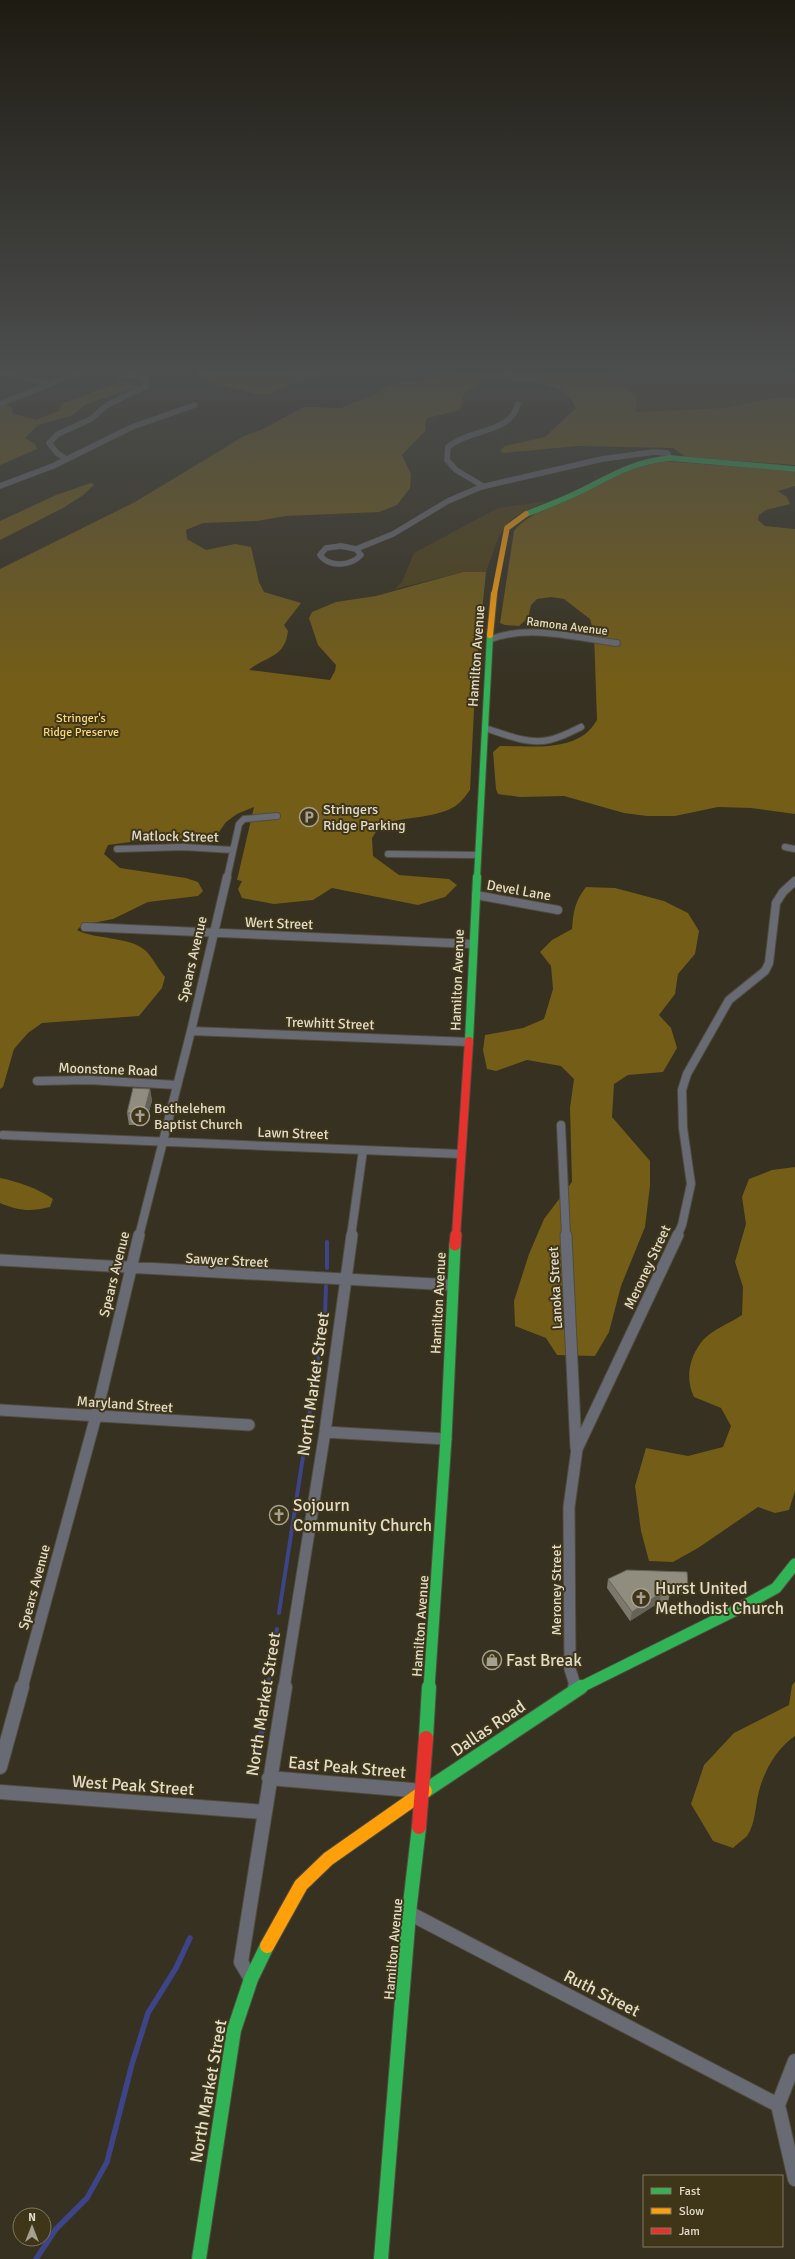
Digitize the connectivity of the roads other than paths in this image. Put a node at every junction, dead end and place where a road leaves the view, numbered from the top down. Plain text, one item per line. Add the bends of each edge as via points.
1 (28, 475) edge
2 (466, 475) edge
3 (531, 475) edge
4 (610, 475) edge
5 (0, 486) edge
6 (483, 486) junction
7 (356, 549) junction
8 (491, 639) junction
9 (617, 643) dead end
10 (581, 727) dead end
11 (485, 728) junction
12 (277, 816) dead end
13 (785, 847) dead end
14 (117, 849) dead end
15 (795, 849) edge
16 (232, 850) junction
17 (388, 854) dead end
18 (478, 855) junction
19 (795, 881) edge
20 (476, 895) junction
21 (558, 910) dead end
22 (85, 927) dead end
23 (212, 934) junction
24 (472, 944) junction
25 (191, 1031) junction
26 (469, 1042) junction
27 (37, 1081) dead end
28 (177, 1085) junction
29 (561, 1125) dead end
30 (3, 1135) dead end
31 (163, 1141) junction
32 (363, 1150) junction
33 (461, 1154) junction
34 (0, 1260) edge
35 (130, 1269) junction
36 (346, 1280) junction
37 (452, 1285) junction
38 (0, 1410) edge
39 (96, 1416) junction
40 (249, 1425) dead end
41 (325, 1432) junction
42 (446, 1439) junction
43 (577, 1449) junction
44 (795, 1564) edge
45 (576, 1689) junction
46 (0, 1767) edge
47 (269, 1778) junction
48 (423, 1791) junction
49 (0, 1792) edge
50 (264, 1812) junction
51 (409, 1913) junction
52 (251, 1979) junction
53 (795, 2061) edge
54 (778, 2105) junction
55 (795, 2179) edge
56 (200, 2259) edge
57 (380, 2259) edge

1 - 5 street
2 - 6 street
3 - 6 street
4 - 8 street, Hamilton Avenue via 579,492 528,512 507,528 496,578
6 - 7 street via 457,497 393,534
7 - 7 street via 360,556 348,563 331,562 320,556 322,550 331,547 346,546
8 - 9 street, Ramona Avenue via 507,633 526,631
8 - 11 street, Hamilton Avenue
10 - 11 street via 554,739 542,741
11 - 18 street, Hamilton Avenue
12 - 16 street, Spears Avenue via 244,819 239,824
13 - 15 street
14 - 16 street, Matlock Street via 142,847
16 - 23 street, Spears Avenue
17 - 18 street
18 - 20 street, Hamilton Avenue
19 - 43 street, Meroney Street via 776,903 769,963 765,970 729,1000 687,1074 682,1090 683,1128 691,1184 682,1225
20 - 21 street, Devel Lane
20 - 24 street, Hamilton Avenue
22 - 23 street, Wert Street
23 - 24 street, Wert Street
23 - 25 street, Spears Avenue
24 - 26 street, Hamilton Avenue
25 - 26 street, Trewhitt Street
25 - 28 street, Spears Avenue
26 - 33 street, Hamilton Avenue
27 - 28 street, Moonstone Road via 89,1080
28 - 31 street, Spears Avenue
29 - 43 street, Lanoka Street
30 - 31 street, Lawn Street
31 - 32 street, Lawn Street
31 - 35 street, Spears Avenue
32 - 33 street, Lawn Street
32 - 36 street, North Market Street
33 - 37 street, Hamilton Avenue
34 - 35 street, Sawyer Street
35 - 36 street, Sawyer Street
35 - 39 street, Spears Avenue
36 - 37 street, Sawyer Street
36 - 41 street, North Market Street
37 - 42 street, Hamilton Avenue
38 - 39 street, Maryland Street
39 - 40 street, Maryland Street
39 - 46 street, Spears Avenue
41 - 42 street
41 - 47 street, North Market Street
42 - 48 street, Hamilton Avenue
43 - 45 street, Meroney Street via 569,1507 570,1668
44 - 45 street, Dallas Road via 776,1588
45 - 48 street, Dallas Road
47 - 48 street, East Peak Street
47 - 50 street, North Market Street
48 - 51 street, Hamilton Avenue
48 - 52 street, Dallas Road via 353,1840 301,1885
49 - 50 street, West Peak Street
50 - 52 street, North Market Street via 241,1962
51 - 54 street, Ruth Street
51 - 57 street, Hamilton Avenue
52 - 56 street, North Market Street via 234,2030
53 - 54 street
54 - 55 street via 792,2157

